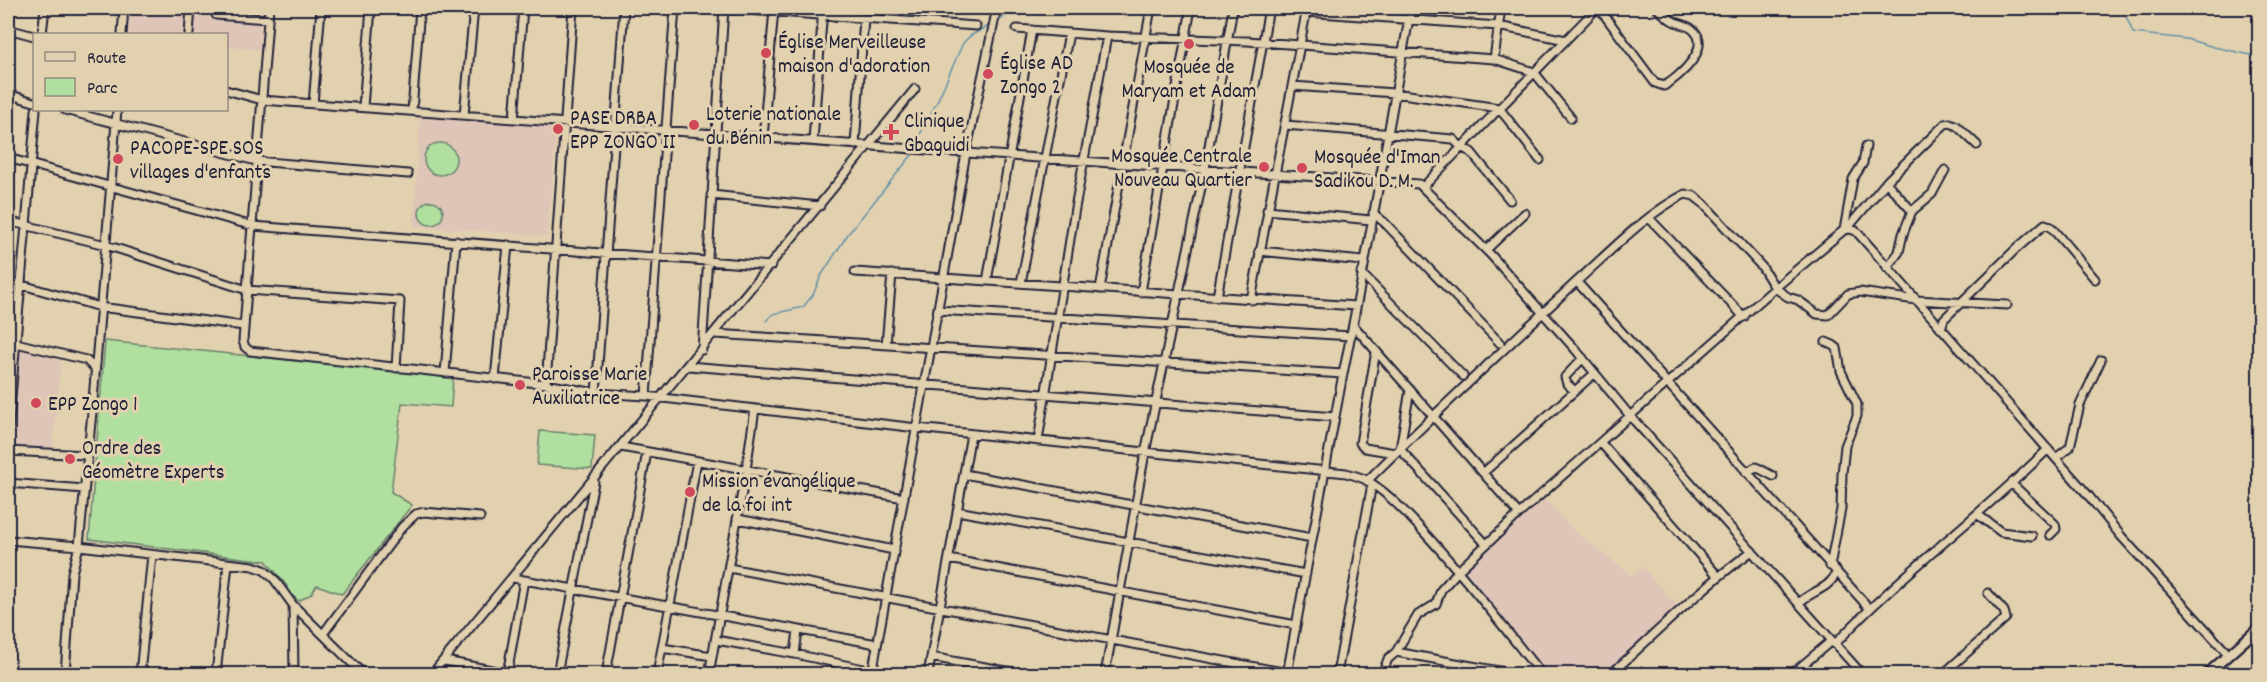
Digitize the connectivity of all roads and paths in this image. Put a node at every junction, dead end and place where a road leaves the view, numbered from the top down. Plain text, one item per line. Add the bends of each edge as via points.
1 (45, 8) edge
2 (124, 8) edge
3 (191, 8) edge
4 (269, 8) edge
5 (321, 8) edge
6 (371, 8) edge
7 (420, 8) edge
8 (474, 8) edge
9 (523, 8) edge
10 (573, 8) edge
11 (624, 8) edge
12 (675, 8) edge
13 (718, 8) edge
14 (724, 8) edge
15 (997, 8) edge
16 (1151, 8) edge
17 (1191, 8) edge
18 (1233, 8) edge
19 (1269, 8) edge
20 (1411, 8) edge
21 (1501, 8) edge
22 (1598, 8) edge
23 (1657, 8) edge
24 (774, 10) edge
25 (1307, 10) edge
26 (823, 11) edge
27 (216, 15) dead end
28 (864, 18) junction
29 (268, 19) junction
30 (1408, 20) junction
31 (976, 26) dead end
32 (1498, 26) junction
33 (8, 29) edge
34 (1017, 29) dead end
35 (1032, 30) junction
36 (42, 33) edge
37 (122, 33) edge
38 (189, 33) edge
39 (1069, 33) junction
40 (33, 36) edge
41 (1107, 36) junction
42 (1146, 36) junction
43 (1186, 38) junction
44 (1228, 40) junction
45 (1566, 40) junction
46 (1263, 42) junction
47 (1299, 46) junction
48 (1402, 54) junction
49 (1494, 59) junction
50 (1534, 72) junction
51 (1292, 86) junction
52 (915, 89) dead end
53 (228, 91) edge
54 (1395, 93) junction
55 (8, 94) edge
56 (262, 100) junction
57 (33, 102) edge
58 (313, 104) junction
59 (363, 107) junction
60 (1499, 108) junction
61 (36, 111) edge
62 (69, 111) edge
63 (117, 111) edge
64 (412, 111) junction
65 (464, 115) junction
66 (1571, 118) dead end
67 (514, 119) junction
68 (117, 123) junction
69 (564, 123) junction
70 (1285, 125) junction
71 (615, 126) junction
72 (666, 130) junction
73 (714, 134) junction
74 (1387, 134) junction
75 (763, 138) junction
76 (813, 141) junction
77 (855, 145) junction
78 (1977, 145) dead end
79 (870, 146) junction
80 (1866, 146) dead end
81 (1461, 147) junction
82 (966, 153) junction
83 (1011, 156) junction
84 (8, 158) edge
85 (1046, 158) junction
86 (1540, 160) dead end
87 (256, 161) junction
88 (1084, 161) junction
89 (1122, 163) junction
90 (31, 164) junction
91 (1163, 166) junction
92 (1205, 169) junction
93 (1945, 170) dead end
94 (1239, 171) junction
95 (408, 174) dead end
96 (1274, 174) junction
97 (1378, 180) junction
98 (1886, 182) junction
99 (111, 186) junction
100 (1424, 187) junction
101 (711, 195) junction
102 (1510, 200) dead end
103 (820, 206) junction
104 (1267, 210) junction
105 (1912, 211) junction
106 (1525, 213) dead end
107 (1372, 216) junction
108 (1649, 218) junction
109 (8, 221) edge
110 (26, 226) junction
111 (252, 226) junction
112 (1847, 230) junction
113 (456, 241) junction
114 (106, 245) junction
115 (508, 245) junction
116 (555, 249) junction
117 (1486, 250) junction
118 (1259, 251) junction
119 (606, 252) junction
120 (656, 256) junction
121 (707, 260) junction
122 (1364, 261) junction
123 (771, 266) junction
124 (1887, 268) junction
125 (855, 272) dead end
126 (1361, 273) junction
127 (892, 274) junction
128 (944, 278) junction
129 (2095, 279) dead end
130 (8, 281) edge
131 (987, 281) junction
132 (1576, 282) junction
133 (1021, 284) junction
134 (21, 285) junction
135 (1063, 286) junction
136 (1775, 288) junction
137 (1100, 289) junction
138 (247, 290) junction
139 (1141, 292) junction
140 (1177, 295) junction
141 (1217, 297) junction
142 (1251, 300) junction
143 (1916, 300) junction
144 (1962, 302) junction
145 (2007, 305) dead end
146 (1356, 306) junction
147 (100, 307) junction
148 (938, 310) junction
149 (1541, 314) junction
150 (1744, 317) junction
151 (1057, 318) junction
152 (1172, 325) junction
153 (244, 326) junction
154 (1354, 326) junction
155 (1941, 329) junction
156 (715, 334) junction
157 (1351, 336) junction
158 (11, 342) edge
159 (1826, 342) dead end
160 (1500, 343) dead end
161 (886, 345) junction
162 (931, 349) junction
163 (702, 350) junction
164 (1376, 351) junction
165 (1050, 356) junction
166 (1582, 358) junction
167 (2101, 360) dead end
168 (1164, 363) junction
169 (688, 366) junction
170 (396, 368) junction
171 (95, 369) junction
172 (445, 373) junction
173 (1595, 373) junction
174 (1343, 374) junction
175 (1463, 376) dead end
176 (495, 379) junction
177 (546, 384) junction
178 (1667, 384) junction
179 (924, 386) junction
180 (1410, 390) junction
181 (1575, 391) junction
182 (596, 393) junction
183 (1044, 395) junction
184 (646, 396) junction
185 (662, 398) junction
186 (1155, 403) junction
187 (755, 409) junction
188 (1433, 416) junction
189 (1335, 417) junction
190 (1630, 417) junction
191 (916, 428) junction
192 (8, 432) edge
193 (971, 434) junction
194 (1038, 441) junction
195 (1601, 443) junction
196 (621, 447) junction
197 (2048, 449) junction
198 (8, 451) edge
199 (1398, 451) junction
200 (647, 452) junction
201 (1145, 453) junction
202 (86, 455) junction
203 (2056, 458) junction
204 (697, 460) junction
205 (746, 470) junction
206 (1325, 471) junction
207 (1746, 472) junction
208 (1483, 473) junction
209 (964, 474) junction
210 (1773, 476) dead end
211 (594, 480) junction
212 (1370, 482) junction
213 (8, 483) edge
214 (2012, 484) junction
215 (84, 489) junction
216 (904, 498) junction
217 (1135, 506) junction
218 (1984, 508) junction
219 (957, 511) junction
220 (1519, 514) junction
221 (1977, 514) junction
222 (480, 518) dead end
223 (738, 519) junction
224 (1989, 523) junction
225 (2050, 535) dead end
226 (2032, 536) dead end
227 (1312, 538) junction
228 (8, 540) edge
229 (1129, 542) junction
230 (1486, 544) junction
231 (79, 546) junction
232 (894, 550) junction
233 (1752, 551) junction
234 (152, 555) junction
235 (949, 559) junction
236 (228, 564) junction
237 (1830, 566) junction
238 (729, 568) junction
239 (1459, 570) junction
240 (1836, 573) junction
241 (1306, 574) junction
242 (1718, 576) junction
243 (513, 578) junction
244 (524, 580) junction
245 (574, 589) junction
246 (1120, 591) junction
247 (1988, 593) dead end
248 (885, 597) junction
249 (622, 598) junction
250 (1799, 603) junction
251 (293, 605) junction
252 (670, 607) junction
253 (940, 607) junction
254 (1869, 608) junction
255 (720, 616) junction
256 (1296, 625) junction
257 (2259, 627) edge
258 (798, 630) junction
259 (323, 634) junction
260 (716, 640) junction
261 (1111, 640) junction
262 (877, 644) junction
263 (1835, 644) junction
264 (662, 648) junction
265 (1396, 652) junction
266 (795, 654) junction
267 (2228, 654) junction
268 (712, 656) junction
269 (931, 657) junction
270 (445, 661) junction
271 (872, 673) edge
272 (431, 674) edge
273 (507, 674) edge
274 (1289, 674) edge
275 (65, 675) edge
276 (140, 675) edge
277 (216, 675) edge
278 (294, 675) edge
279 (363, 675) edge
280 (557, 675) edge
281 (606, 675) edge
282 (657, 675) edge
283 (709, 675) edge
284 (928, 675) edge
285 (1023, 675) edge
286 (1105, 675) edge
287 (1337, 675) edge
288 (1382, 675) edge
289 (1515, 675) edge
290 (1541, 675) edge
291 (1611, 675) edge
292 (1792, 675) edge
293 (1862, 675) edge
294 (1943, 675) edge
295 (2207, 675) edge

1 - 36 street
2 - 37 street
3 - 38 street
4 - 29 street
5 - 58 street
6 - 59 street
7 - 64 street
8 - 65 street
9 - 67 street
10 - 69 street
11 - 71 street
12 - 72 street
13 - 14 street
14 - 24 street
14 - 73 street
15 - 82 street
16 - 42 street
17 - 43 street
18 - 44 street
19 - 46 street
20 - 30 street
21 - 32 street
22 - 23 street via 1655,83 1664,86 1691,61 1700,47 1700,39 1695,30 1668,18
22 - 45 street
24 - 26 street
24 - 75 street
25 - 30 street
25 - 47 street
26 - 28 street
26 - 76 street
27 - 29 street
28 - 31 street
28 - 77 street
29 - 56 street
30 - 32 street
30 - 48 street
32 - 45 street
32 - 49 street
33 - 40 street
34 - 35 street
35 - 39 street
35 - 83 street
39 - 41 street
39 - 85 street
41 - 42 street
41 - 88 street
42 - 43 street
42 - 89 street
43 - 44 street
43 - 91 street
44 - 46 street
44 - 92 street
45 - 50 street
46 - 47 street
46 - 94 street
47 - 48 street
47 - 51 street
48 - 49 street
48 - 54 street
49 - 50 street
50 - 60 street
50 - 66 street
51 - 54 street
51 - 70 street
52 - 79 street
53 - 56 street
54 - 60 street
54 - 74 street
55 - 57 street
56 - 58 street
56 - 87 street
58 - 59 street
59 - 64 street
60 - 81 street
60 - 86 street
61 - 90 street
62 - 68 street
63 - 68 street
64 - 65 street
65 - 67 street
67 - 69 street
68 - 87 street
68 - 99 street
69 - 71 street
69 - 116 street
70 - 74 street
70 - 96 street
71 - 72 street
71 - 119 street
72 - 73 street
72 - 120 street
73 - 75 street
73 - 101 street
74 - 81 street via 1453,140
74 - 97 street
75 - 76 street
76 - 77 street
77 - 79 street
78 - 98 street via 1957,126 1945,124
79 - 82 street
79 - 103 street
80 - 112 street via 1863,163 1853,179
81 - 100 street
81 - 102 street via 1471,152
82 - 83 street
82 - 128 street
83 - 85 street
83 - 131 street
84 - 90 street
85 - 88 street
85 - 133 street
87 - 95 street
87 - 111 street
88 - 89 street
88 - 135 street
89 - 91 street
89 - 137 street
90 - 99 street
90 - 110 street
91 - 92 street
91 - 139 street
92 - 94 street
92 - 140 street
93 - 105 street via 1932,194
94 - 96 street
94 - 141 street
96 - 97 street
96 - 104 street
97 - 100 street
97 - 107 street
98 - 105 street
98 - 112 street
99 - 111 street
99 - 114 street
100 - 117 street
101 - 103 street
101 - 121 street
103 - 123 street
104 - 107 street
104 - 118 street
105 - 124 street via 1899,252
106 - 117 street
107 - 122 street
107 - 160 street via 1400,238
108 - 132 street
108 - 136 street via 1684,194 1694,196 1762,267
108 - 150 street
109 - 110 street
110 - 114 street
110 - 134 street
111 - 113 street
111 - 138 street
112 - 124 street via 1856,231
112 - 136 street
113 - 115 street
113 - 172 street
114 - 138 street
114 - 147 street
115 - 116 street
115 - 176 street
116 - 119 street
116 - 177 street
117 - 149 street
118 - 122 street
118 - 142 street
119 - 120 street
119 - 182 street
120 - 121 street
120 - 184 street
121 - 123 street
121 - 163 street
122 - 126 street
123 - 156 street
124 - 143 street
125 - 127 street
126 - 146 street
126 - 175 street
127 - 128 street
127 - 161 street
128 - 131 street
128 - 148 street
129 - 144 street via 2051,226 2045,224
130 - 134 street
131 - 133 street
132 - 149 street
132 - 178 street
133 - 135 street
134 - 147 street
134 - 158 street
135 - 137 street
135 - 151 street
136 - 143 street via 1823,315 1828,315 1848,294 1860,292
136 - 150 street
137 - 139 street
138 - 153 street
138 - 170 street via 400,301
139 - 140 street
140 - 141 street
140 - 152 street
141 - 142 street
142 - 146 street
143 - 144 street
143 - 155 street
144 - 145 street
144 - 155 street via 1944,319
146 - 154 street
147 - 153 street
147 - 171 street
148 - 151 street
148 - 162 street
149 - 166 street
149 - 188 street
150 - 178 street
151 - 152 street
151 - 165 street
152 - 157 street
152 - 168 street
153 - 170 street via 243,341 250,351
154 - 157 street
154 - 164 street
155 - 197 street
156 - 161 street
156 - 163 street
157 - 174 street
158 - 171 street via 86,360
158 - 192 street
159 - 237 street via 1837,348 1841,370 1857,405 1857,416 1845,446 1841,508
161 - 162 street
162 - 165 street
162 - 179 street
163 - 169 street
164 - 180 street
164 - 199 street via 1360,443 1365,448
165 - 168 street
165 - 183 street
166 - 173 street
166 - 181 street via 1565,377
167 - 203 street via 2080,405 2070,447
168 - 174 street
168 - 186 street
169 - 179 street
169 - 185 street
170 - 172 street
171 - 202 street
172 - 176 street
173 - 181 street
173 - 190 street
174 - 189 street
176 - 177 street
177 - 182 street
178 - 190 street
178 - 207 street
179 - 183 street
179 - 191 street
180 - 188 street
180 - 199 street
181 - 208 street
182 - 184 street
183 - 186 street
183 - 194 street
184 - 185 street
185 - 187 street
185 - 196 street
186 - 189 street
186 - 201 street
187 - 191 street
187 - 205 street
188 - 199 street
188 - 208 street
189 - 206 street
190 - 195 street
190 - 233 street
191 - 193 street
191 - 216 street
193 - 194 street
193 - 209 street
194 - 201 street
195 - 220 street
195 - 242 street
196 - 200 street
196 - 211 street
197 - 203 street
197 - 214 street
198 - 202 street
199 - 212 street
199 - 230 street
200 - 204 street
200 - 249 street
201 - 206 street
201 - 217 street
202 - 215 street
203 - 267 street
204 - 205 street
204 - 252 street
205 - 216 street
205 - 223 street
206 - 212 street via 1346,473
206 - 227 street
207 - 210 street via 1756,467
207 - 237 street
208 - 220 street
209 - 217 street
209 - 219 street
211 - 243 street
211 - 245 street
212 - 239 street via 1394,501
212 - 287 street
213 - 215 street
214 - 218 street
214 - 225 street via 2055,524
215 - 231 street
216 - 232 street
217 - 227 street
217 - 229 street
218 - 221 street
218 - 224 street
219 - 229 street
219 - 235 street
220 - 230 street
221 - 224 street
221 - 254 street
222 - 259 street via 424,512 407,520
223 - 232 street
223 - 238 street
224 - 226 street via 2001,532
227 - 241 street
228 - 231 street
229 - 241 street
229 - 246 street
230 - 239 street
231 - 234 street
231 - 275 street via 72,573
232 - 248 street
233 - 242 street
233 - 250 street
234 - 236 street
234 - 276 street
235 - 246 street
235 - 253 street
236 - 251 street via 264,570
236 - 277 street
237 - 240 street
238 - 248 street
238 - 255 street
239 - 265 street via 1441,590 1436,604 1418,615
239 - 290 street
240 - 250 street via 1825,587
240 - 254 street
241 - 256 street
242 - 291 street
243 - 244 street
243 - 270 street
244 - 245 street
244 - 273 street
245 - 249 street
245 - 280 street
246 - 256 street
246 - 261 street
247 - 294 street via 2006,618
248 - 253 street
248 - 262 street
249 - 252 street
249 - 281 street
250 - 263 street
251 - 259 street
251 - 278 street
252 - 255 street
252 - 264 street
253 - 261 street
253 - 269 street
254 - 263 street
255 - 258 street
255 - 260 street
256 - 274 street
257 - 267 main road
258 - 262 street
258 - 266 street
259 - 279 street
260 - 266 street
260 - 268 street
261 - 274 street
261 - 286 street
262 - 271 street
263 - 292 street via 1830,642
263 - 293 street
264 - 268 street
264 - 282 street
265 - 288 street via 1388,659
265 - 289 street
266 - 271 street
267 - 295 main road
268 - 283 street
269 - 284 street
269 - 285 street
270 - 272 street
270 - 273 street

